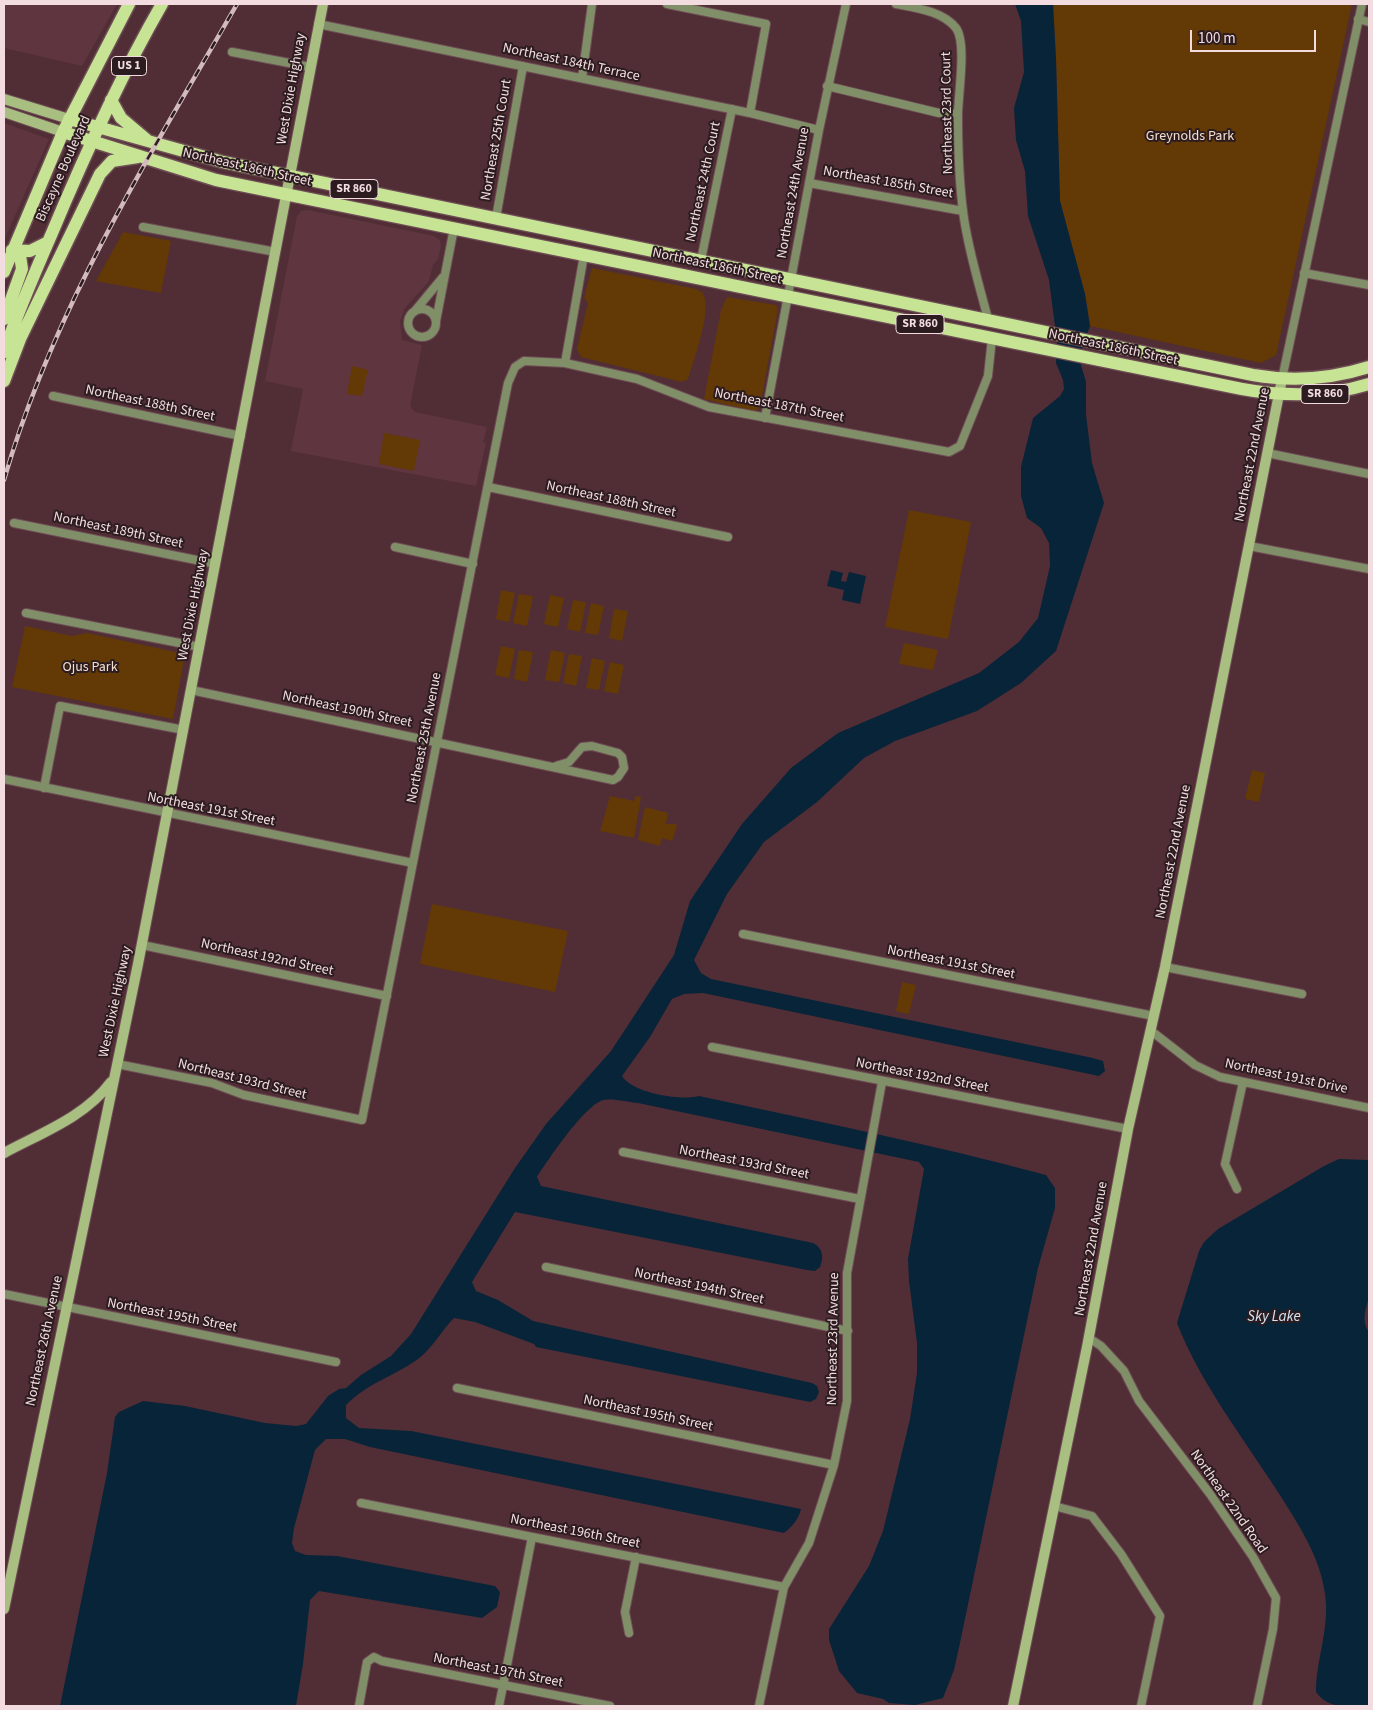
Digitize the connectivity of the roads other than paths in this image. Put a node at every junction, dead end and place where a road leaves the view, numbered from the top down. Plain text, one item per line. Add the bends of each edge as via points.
1 (129, 4) edge
2 (162, 4) edge
3 (323, 4) edge
4 (592, 4) edge
5 (666, 4) edge
6 (846, 4) edge
7 (896, 4) edge
8 (1362, 4) edge
9 (1358, 19) junction
10 (1369, 22) edge
11 (318, 24) junction
12 (232, 52) dead end
13 (524, 66) junction
14 (310, 67) junction
15 (582, 78) junction
16 (827, 86) junction
17 (4, 99) edge
18 (112, 100) junction
19 (732, 109) junction
20 (4, 112) edge
21 (750, 113) junction
22 (958, 114) junction
23 (69, 119) junction
24 (818, 130) junction
25 (63, 132) junction
26 (95, 134) junction
27 (151, 143) junction
28 (143, 156) junction
29 (290, 176) junction
30 (809, 183) junction
31 (287, 194) junction
32 (963, 211) junction
33 (492, 217) junction
34 (143, 227) dead end
35 (454, 228) junction
36 (48, 242) junction
37 (620, 244) junction
38 (8, 250) edge
39 (276, 252) junction
40 (584, 255) junction
41 (701, 260) junction
42 (4, 272) edge
43 (1304, 273) junction
44 (444, 275) junction
45 (791, 279) junction
46 (1369, 285) edge
47 (788, 297) junction
48 (414, 312) junction
49 (4, 319) edge
50 (988, 319) junction
51 (436, 321) junction
52 (992, 338) junction
53 (1124, 348) junction
54 (4, 352) edge
55 (565, 363) junction
56 (518, 364) joint
57 (1121, 364) junction
58 (1369, 367) edge
59 (1282, 379) junction
60 (4, 381) edge
61 (1369, 384) edge
62 (1279, 395) junction
63 (53, 396) dead end
64 (765, 418) junction
65 (241, 436) junction
66 (1267, 453) junction
67 (1369, 474) edge
68 (488, 487) junction
69 (14, 523) dead end
70 (728, 537) dead end
71 (1249, 546) junction
72 (395, 547) dead end
73 (216, 564) junction
74 (473, 564) junction
75 (1369, 569) edge
76 (26, 613) dead end
77 (200, 648) junction
78 (192, 690) junction
79 (184, 730) junction
80 (437, 741) junction
81 (556, 766) junction
82 (4, 779) edge
83 (44, 788) junction
84 (167, 814) junction
85 (413, 863) junction
86 (743, 934) dead end
87 (142, 945) junction
88 (1165, 967) junction
89 (1302, 994) dead end
90 (387, 996) junction
91 (1154, 1016) junction
92 (1150, 1030) junction
93 (712, 1047) dead end
94 (116, 1064) junction
95 (113, 1079) junction
96 (882, 1082) junction
97 (1244, 1082) junction
98 (1369, 1108) edge
99 (362, 1120) joint
100 (1128, 1129) junction
101 (623, 1152) dead end
102 (4, 1153) edge
103 (1237, 1189) dead end
104 (860, 1199) junction
105 (546, 1267) dead end
106 (4, 1294) edge
107 (66, 1308) junction
108 (848, 1331) junction
109 (1089, 1338) junction
110 (336, 1362) dead end
111 (457, 1388) dead end
112 (834, 1465) junction
113 (361, 1503) dead end
114 (1054, 1506) junction
115 (532, 1537) junction
116 (636, 1557) junction
117 (784, 1587) junction
118 (4, 1609) edge
119 (629, 1633) dead end
120 (503, 1684) junction
121 (359, 1706) edge
122 (499, 1706) edge
123 (610, 1706) edge
124 (759, 1706) edge
125 (1013, 1706) edge
126 (1141, 1706) edge
127 (1257, 1706) edge

1 - 23 main road, Biscayne Boulevard / US 1
2 - 18 main road, Biscayne Boulevard / US 1
3 - 11 street, West Dixie Highway
4 - 15 street
5 - 21 street via 766,24
6 - 16 street, Northeast 24th Avenue
7 - 22 street, Northeast 23rd Court via 927,11 952,24 959,35
8 - 9 street, Northeast 22nd Avenue
9 - 10 street
9 - 43 street, Northeast 22nd Avenue
11 - 13 street, Northeast 184th Terrace
11 - 14 street, West Dixie Highway
12 - 14 street
13 - 15 street, Northeast 184th Terrace
13 - 33 street, Northeast 25th Court
14 - 29 street, West Dixie Highway
15 - 19 street, Northeast 184th Terrace
16 - 22 street via 939,113
16 - 24 street, Northeast 24th Avenue
17 - 23 street
18 - 26 main road, Biscayne Boulevard / US 1
18 - 27 main road via 121,118
19 - 21 street, Northeast 184th Terrace
19 - 41 street, Northeast 24th Court
20 - 25 street
21 - 24 street, Northeast 184th Terrace
22 - 32 street, Northeast 23rd Court
23 - 25 main road, Biscayne Boulevard / US 1
23 - 26 main road, Northeast 186th Street / SR 860
24 - 30 street, Northeast 24th Avenue
25 - 26 main road, Northeast 186th Street / SR 860
25 - 38 main road, Biscayne Boulevard / US 1
26 - 27 main road, Northeast 186th Street / SR 860
26 - 28 main road, Northeast 186th Street / SR 860
26 - 36 main road, Biscayne Boulevard / US 1
27 - 29 main road, Northeast 186th Street / SR 860
28 - 31 main road, Northeast 186th Street / SR 860 via 210,178
28 - 60 main road via 115,160 103,169 20,338
29 - 31 street, West Dixie Highway
29 - 33 main road, Northeast 186th Street / SR 860
30 - 32 street, Northeast 185th Street
30 - 45 street, Northeast 24th Avenue
31 - 35 main road, Northeast 186th Street / SR 860
31 - 39 street, West Dixie Highway
32 - 50 street, Northeast 23rd Court
33 - 35 main road via 462,222
33 - 37 main road, Northeast 186th Street / SR 860
34 - 39 street
35 - 40 main road, Northeast 186th Street / SR 860
35 - 44 street
36 - 38 main road via 30,251
36 - 54 main road, Biscayne Boulevard / US 1
37 - 40 main road via 591,249
37 - 41 main road, Northeast 186th Street / SR 860
38 - 42 main road, Biscayne Boulevard / US 1
38 - 49 main road via 20,256 22,269
39 - 65 street, West Dixie Highway
40 - 47 main road, Northeast 186th Street / SR 860
40 - 55 street
41 - 45 main road, Northeast 186th Street / SR 860
43 - 46 street
43 - 59 street, Northeast 22nd Avenue
44 - 48 street
44 - 51 street
45 - 47 street, Northeast 24th Avenue
45 - 50 main road, Northeast 186th Street / SR 860
47 - 52 main road, Northeast 186th Street / SR 860
47 - 64 street, Northeast 24th Avenue
48 - 51 street via 428,311
48 - 51 street via 409,325 416,336 429,336 435,330
50 - 53 main road, Northeast 186th Street / SR 860
52 - 57 main road, Northeast 186th Street / SR 860
52 - 64 street, Northeast 187th Street via 988,376 960,446 950,452
53 - 57 main road
53 - 59 main road, Northeast 186th Street / SR 860
55 - 56 street, Northeast 187th Street via 528,360
55 - 64 street, Northeast 187th Street via 636,379 709,407
56 - 68 street, Northeast 25th Avenue via 508,383
57 - 62 main road, Northeast 186th Street / SR 860
58 - 59 main road, Northeast 186th Street / SR 860 via 1323,377
59 - 62 street, Northeast 22nd Avenue
61 - 62 main road, Northeast 186th Street / SR 860 via 1328,394
62 - 66 street, Northeast 22nd Avenue
63 - 65 street, Northeast 188th Street
65 - 73 street, West Dixie Highway
66 - 67 street
66 - 71 street, Northeast 22nd Avenue
68 - 70 street, Northeast 188th Street
68 - 74 street, Northeast 25th Avenue
69 - 73 street, Northeast 189th Street
71 - 75 street
71 - 88 street, Northeast 22nd Avenue
72 - 74 street
73 - 77 street, West Dixie Highway
74 - 80 street, Northeast 25th Avenue
76 - 77 street
77 - 78 street, West Dixie Highway
78 - 79 street, West Dixie Highway
78 - 80 street, Northeast 190th Street
79 - 83 street via 60,706
79 - 84 street, West Dixie Highway
80 - 81 street, Northeast 190th Street
80 - 85 street, Northeast 25th Avenue
81 - 81 street, Northeast 190th Street via 613,780 624,768 618,753 592,746 582,747 569,762
82 - 83 street, Northeast 191st Street
83 - 84 street, Northeast 191st Street
84 - 85 street, Northeast 191st Street
84 - 87 street, West Dixie Highway
85 - 90 street, Northeast 25th Avenue
86 - 91 street, Northeast 191st Street
87 - 90 street, Northeast 192nd Street
87 - 94 street, West Dixie Highway
88 - 89 street
88 - 91 street, Northeast 22nd Avenue
90 - 99 street, Northeast 25th Avenue
91 - 92 street, Northeast 22nd Avenue
92 - 97 street, Northeast 191st Drive via 1195,1064 1220,1077
92 - 100 street, Northeast 22nd Avenue
93 - 96 street, Northeast 192nd Street
94 - 95 street, West Dixie Highway
94 - 99 street, Northeast 193rd Street via 212,1083 244,1096
95 - 102 street, West Dixie Highway via 100,1096 81,1111
95 - 107 street, Northeast 26th Avenue
96 - 100 street, Northeast 192nd Street
96 - 104 street, Northeast 23rd Avenue
97 - 98 street, Northeast 191st Drive
97 - 103 street via 1225,1164
100 - 109 street, Northeast 22nd Avenue
101 - 104 street, Northeast 193rd Street
104 - 108 street, Northeast 23rd Avenue via 846,1273
105 - 108 street, Northeast 194th Street
106 - 107 street, Northeast 195th Street
107 - 110 street, Northeast 195th Street
107 - 118 street, Northeast 26th Avenue
108 - 112 street, Northeast 23rd Avenue via 847,1401
109 - 114 street, Northeast 22nd Avenue
109 - 127 street, Northeast 22nd Road via 1124,1371 1140,1402 1210,1494 1253,1557 1276,1598
111 - 112 street, Northeast 195th Street
112 - 117 street, Northeast 23rd Avenue via 809,1543
113 - 115 street, Northeast 196th Street
114 - 125 street, Northeast 22nd Avenue
114 - 126 street via 1092,1516 1160,1616
115 - 116 street, Northeast 196th Street
115 - 120 street
116 - 117 street, Northeast 196th Street
116 - 119 street via 625,1612
117 - 124 street, Northeast 23rd Avenue
120 - 121 street, Northeast 197th Street via 374,1657 367,1662
120 - 122 street
120 - 123 street, Northeast 197th Street

